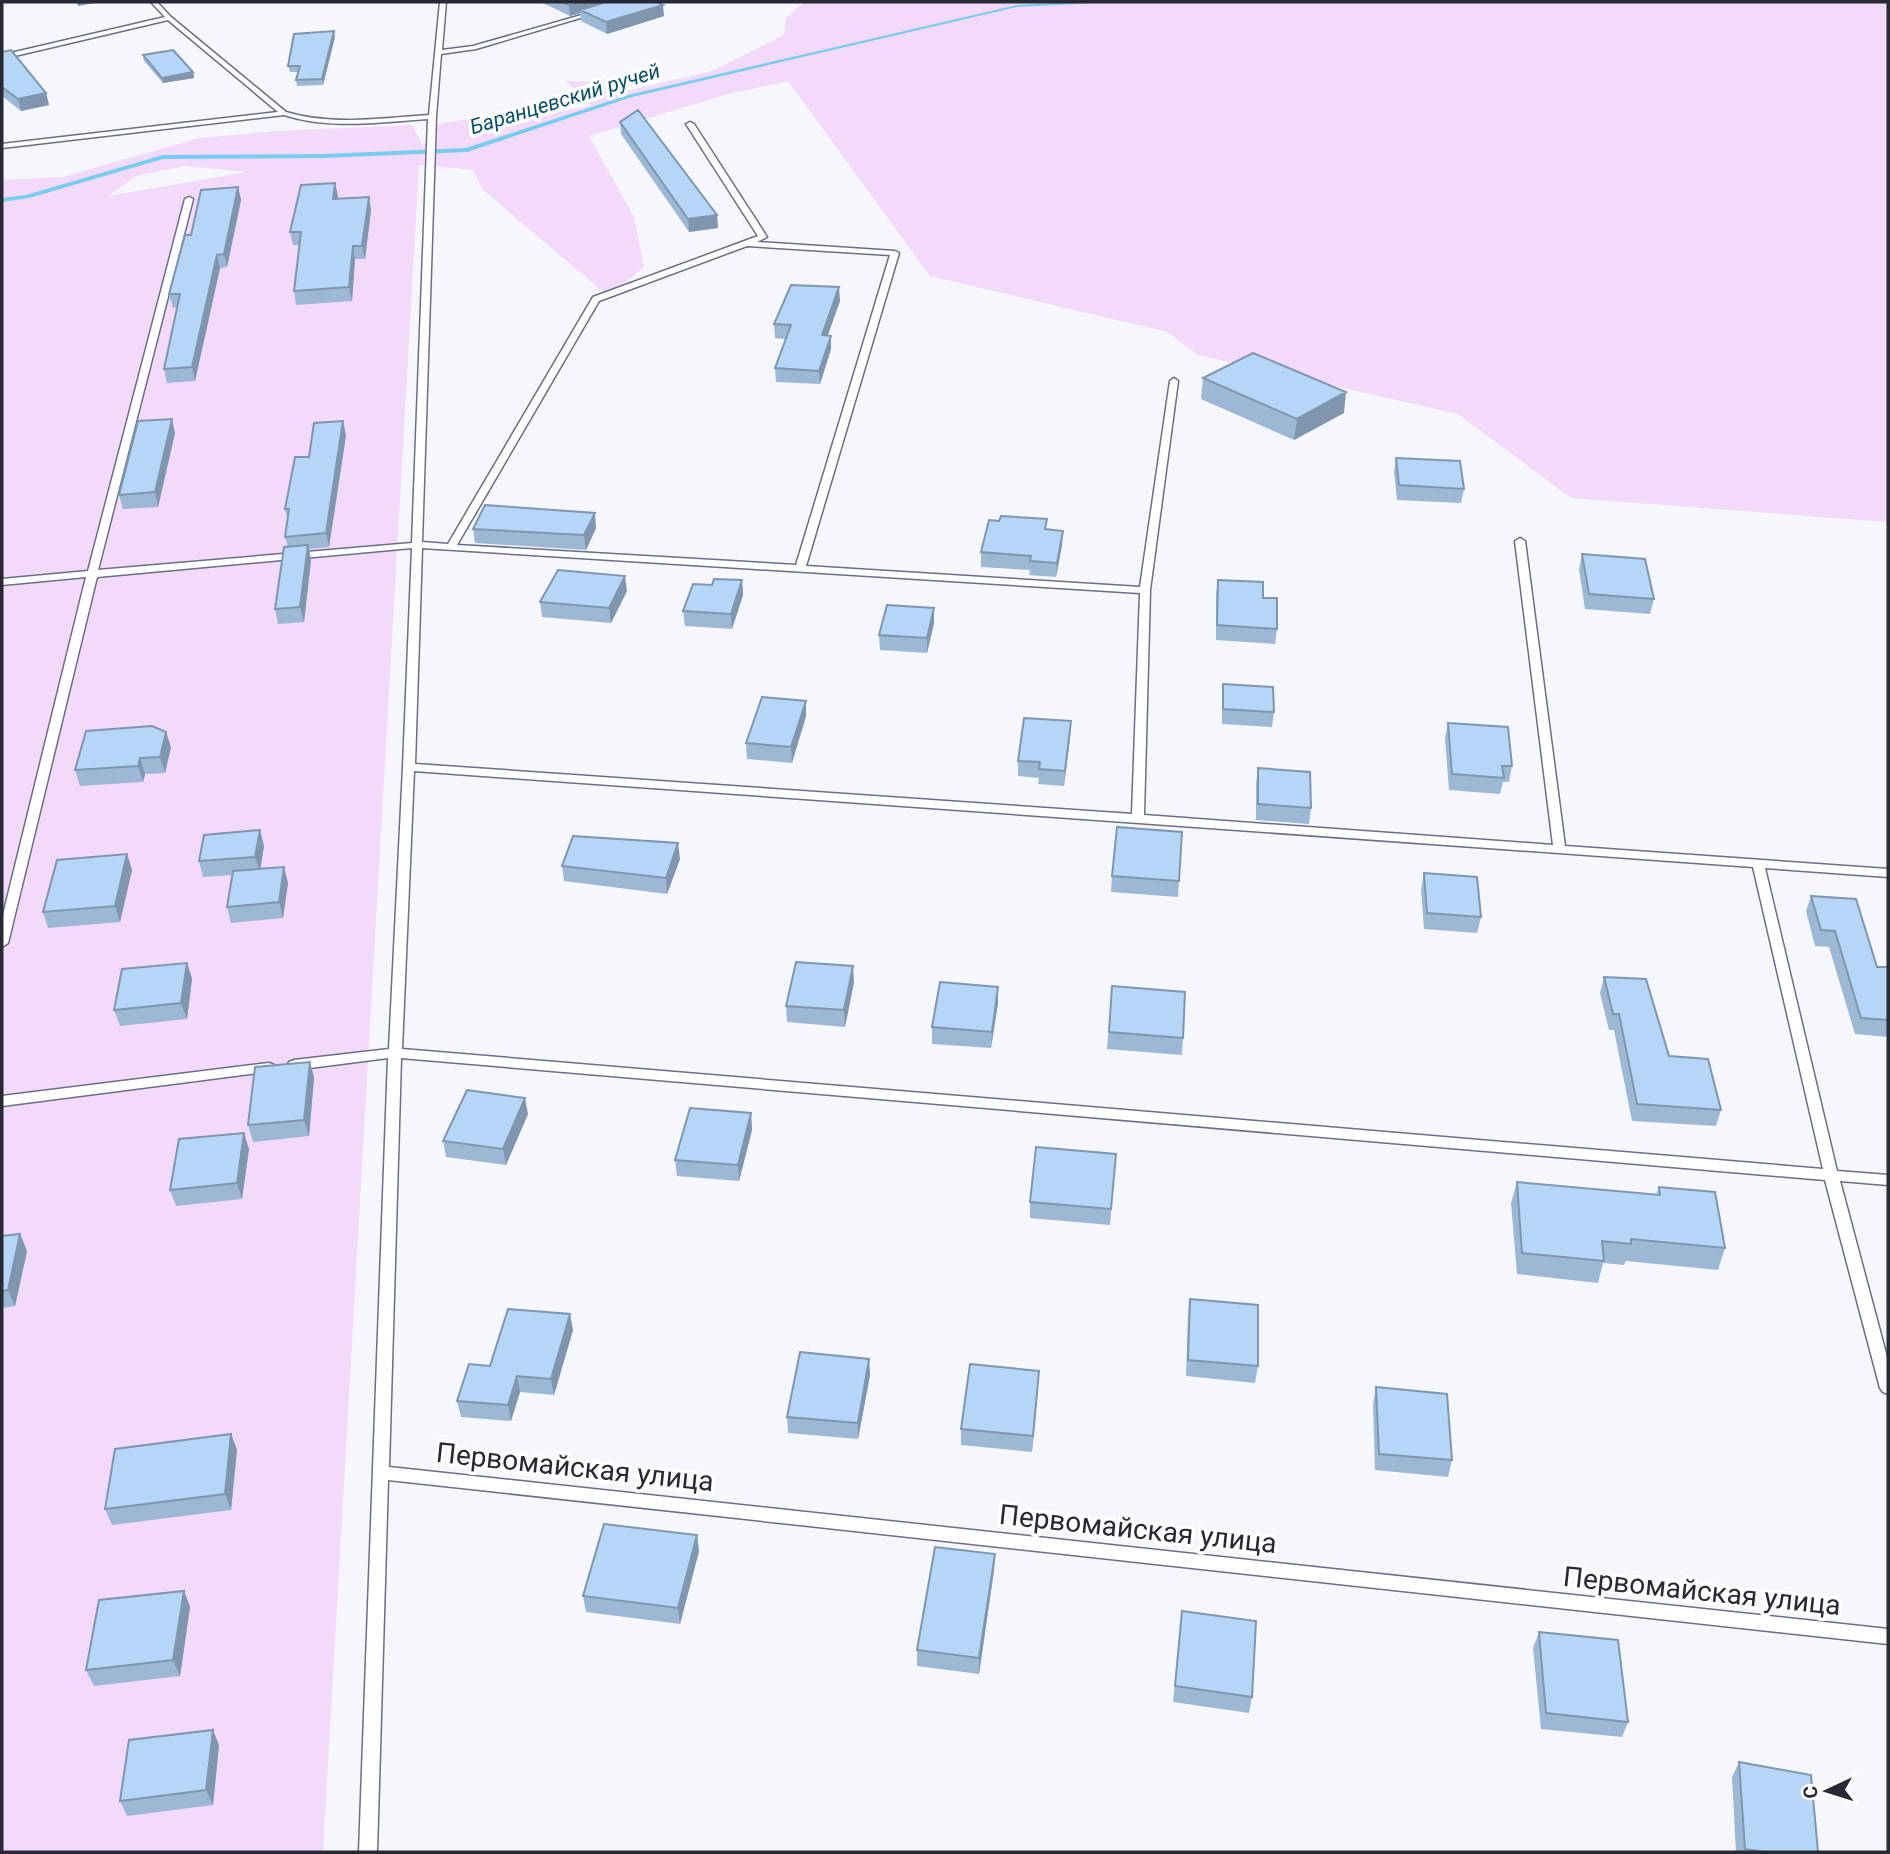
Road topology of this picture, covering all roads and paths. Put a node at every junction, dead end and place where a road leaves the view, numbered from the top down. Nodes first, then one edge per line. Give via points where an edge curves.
1 (153, 2) edge
2 (443, 2) edge
3 (607, 9) edge
4 (169, 18) junction
5 (439, 52) junction
6 (2, 57) edge
7 (284, 113) junction
8 (432, 117) junction
9 (690, 124) dead end
10 (2, 146) edge
11 (189, 199) dead end
12 (744, 244) junction
13 (1174, 381) dead end
14 (1520, 541) dead end
15 (417, 545) junction
16 (451, 547) junction
17 (800, 569) junction
18 (92, 575) junction
19 (2, 582) edge
20 (1145, 590) junction
21 (409, 767) junction
22 (1138, 818) junction
23 (1560, 851) junction
24 (1758, 864) junction
25 (1888, 873) edge
26 (2, 943) edge
27 (395, 1053) junction
28 (2, 1101) edge
29 (1831, 1175) junction
30 (1888, 1180) edge
31 (1888, 1388) edge
32 (383, 1473) junction
33 (1888, 1637) edge
34 (368, 1852) edge

1 - 4 lane
2 - 5 lane
3 - 5 lane via 474,48
4 - 6 lane
4 - 7 lane
5 - 8 lane
7 - 8 lane via 320,121
7 - 10 lane
8 - 15 lane
9 - 12 lane via 763,237
11 - 18 lane
12 - 16 lane via 596,299
12 - 17 lane via 895,253
13 - 20 lane
14 - 23 lane
15 - 16 lane
15 - 18 lane
15 - 21 lane
16 - 17 lane
17 - 20 lane
18 - 19 lane
18 - 26 lane
20 - 22 lane
21 - 22 lane
21 - 27 lane
22 - 23 lane
23 - 24 lane
24 - 25 lane
24 - 29 lane
27 - 28 lane
27 - 29 lane
27 - 32 lane
29 - 30 lane
29 - 31 lane
32 - 33 lane, Первомайская улица
32 - 34 lane

